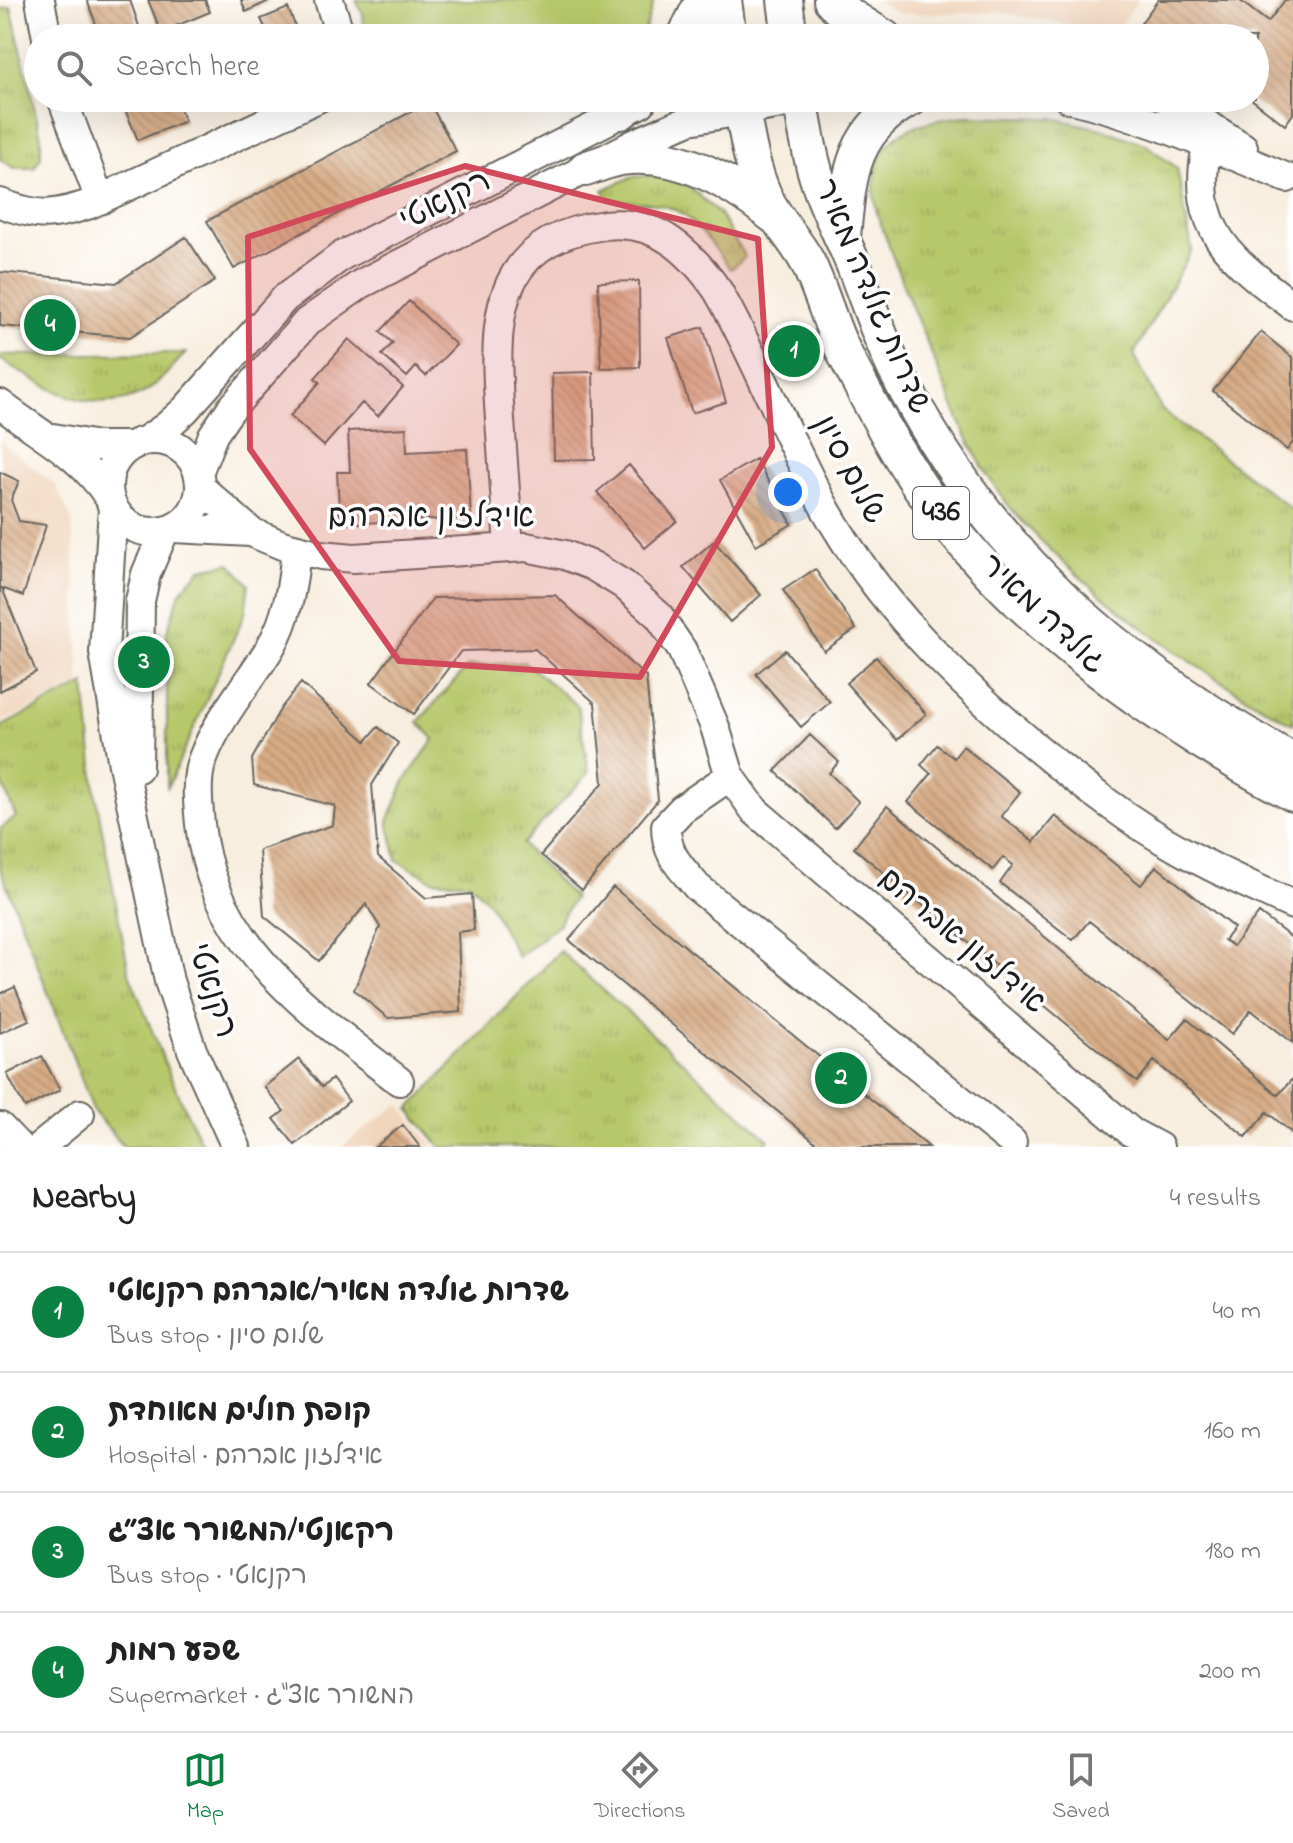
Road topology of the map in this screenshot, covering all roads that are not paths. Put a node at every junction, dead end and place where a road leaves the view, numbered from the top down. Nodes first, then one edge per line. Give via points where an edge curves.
1 (40, 0) edge
2 (329, 0) edge
3 (703, 0) edge
4 (724, 0) edge
5 (785, 0) edge
6 (831, 0) edge
7 (44, 24) edge
8 (337, 24) edge
9 (691, 24) edge
10 (727, 24) edge
11 (788, 24) edge
12 (863, 24) edge
13 (67, 112) edge
14 (288, 112) edge
15 (616, 112) edge
16 (713, 112) edge
17 (743, 112) edge
18 (807, 112) edge
19 (892, 112) edge
20 (1122, 112) edge
21 (1189, 112) edge
22 (1207, 145) junction
23 (585, 169) junction
24 (1290, 180) edge
25 (100, 200) junction
26 (0, 203) edge
27 (776, 217) junction
28 (843, 236) junction
29 (1293, 306) edge
30 (0, 404) edge
31 (41, 433) junction
32 (137, 444) junction
33 (199, 480) junction
34 (110, 502) junction
35 (169, 530) junction
36 (251, 532) junction
37 (509, 548) junction
38 (296, 549) junction
39 (1293, 761) edge
40 (730, 776) junction
41 (1293, 794) edge
42 (142, 849) junction
43 (1293, 905) edge
44 (399, 1081) dead end
45 (80, 1114) dead end
46 (0, 1127) edge
47 (1012, 1142) dead end
48 (19, 1147) edge
49 (40, 1147) edge
50 (236, 1147) edge
51 (1159, 1147) edge

1 - 7 street
2 - 8 street
3 - 9 main road
4 - 10 main road
5 - 11 main road
6 - 12 main road
13 - 25 street
14 - 25 street
15 - 32 street, רקנאטי via 343,255 309,278 263,320 185,410
16 - 23 street, רקנאטי
17 - 27 main road, גולדה מאיר / 436 via 756,171
18 - 28 main road, שדרות גולדה מאיר / 436 via 817,178
19 - 28 main road via 880,120 853,162
20 - 22 street
21 - 24 street
22 - 24 street
22 - 29 street via 1202,171 1207,217 1229,251
23 - 27 main road via 618,158 666,158 716,178
23 - 33 street, רקנאטי via 361,284 307,322 230,410 213,435
25 - 26 street via 61,214 30,214
27 - 41 main road, גולדה מאיר / 436 via 808,264 839,342 898,452 984,564 1102,672 1203,742
28 - 39 main road, שדרות גולדה מאיר / 436 via 893,365 930,432 996,527 1076,613 1129,657 1239,732
30 - 31 street
31 - 32 street via 65,442
31 - 34 street via 92,472
32 - 33 street via 172,443 193,461
32 - 34 street via 118,456 111,468
33 - 35 street via 193,511
33 - 36 street
34 - 35 street via 120,518 140,531
34 - 42 street, רקנאטי via 104,652
35 - 36 street
35 - 42 street, רקנאטי via 146,574 140,601 137,738
36 - 38 street, אידלזון אברהם
37 - 38 street, אידלזון אברהם via 354,558
37 - 40 street, אידלזון אברהם via 565,555 593,566 659,616 697,683
37 - 43 street, שלום סיון via 496,350 499,314 509,285 526,259 553,239 584,228 615,224 659,232 701,266 718,291 826,509 889,605 934,654 978,698 1126,815 1181,851
38 - 44 street via 286,611 276,635 202,759 198,800 203,857 242,939 267,969
40 - 47 street via 666,826 666,845 678,865 697,887
40 - 51 street, אידלזון אברהם via 764,819 1131,1132
42 - 50 street, רקנאטי via 169,981 192,1050
45 - 49 street
46 - 48 street

